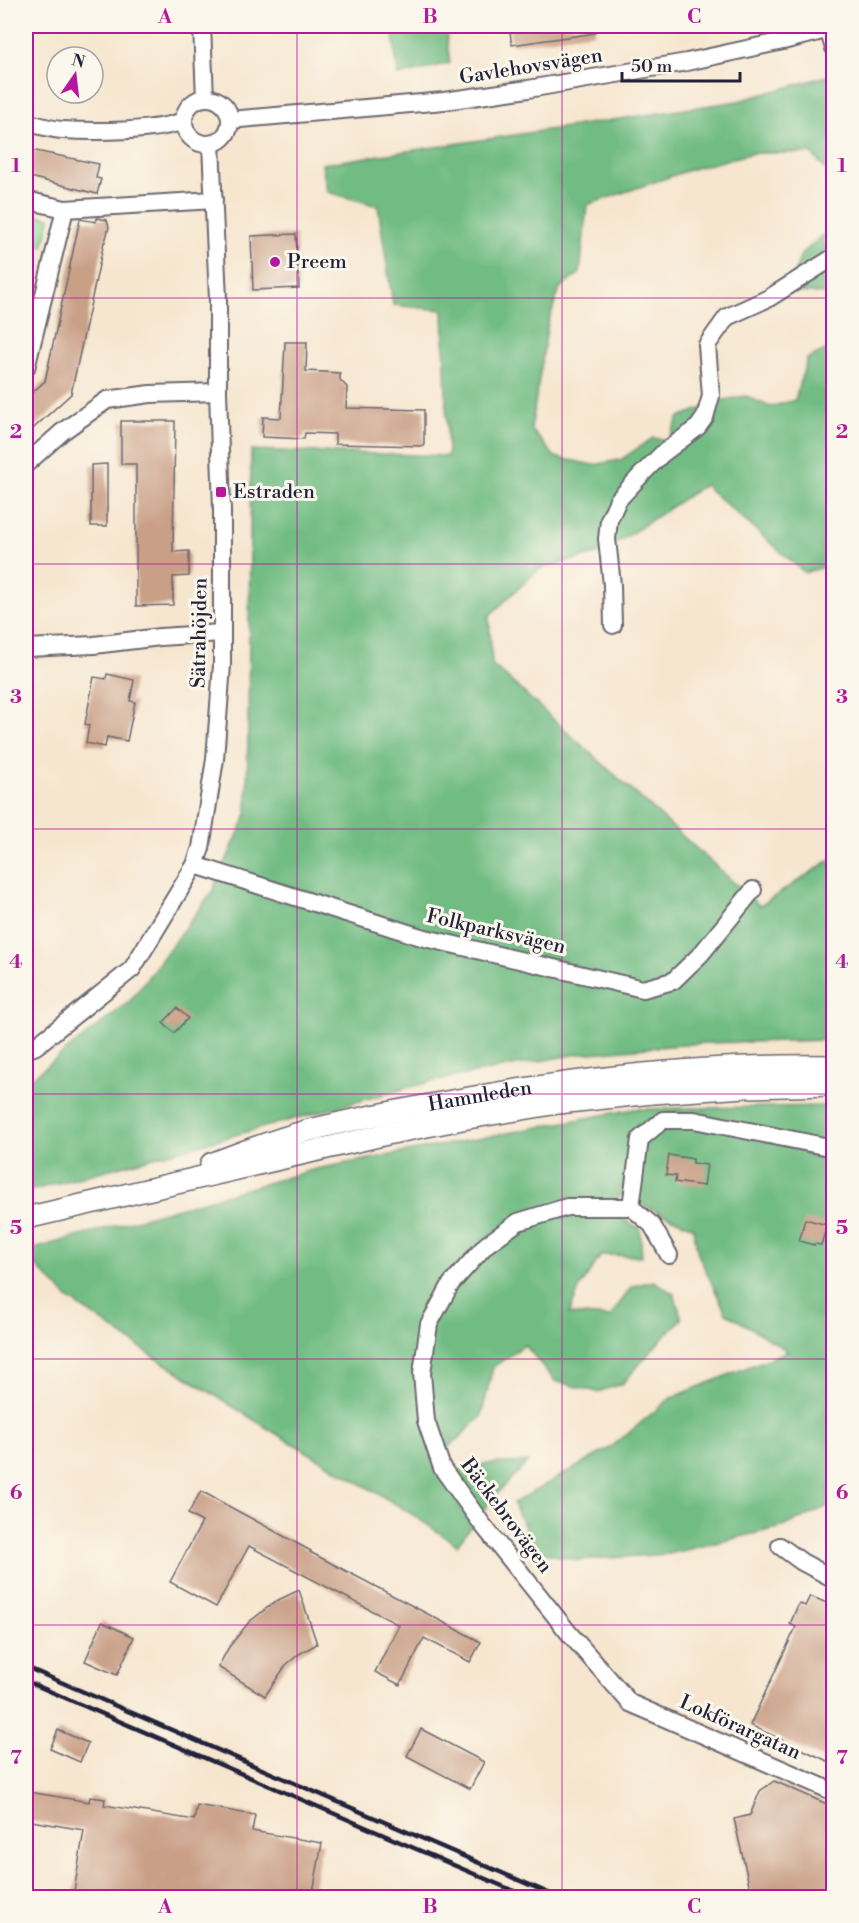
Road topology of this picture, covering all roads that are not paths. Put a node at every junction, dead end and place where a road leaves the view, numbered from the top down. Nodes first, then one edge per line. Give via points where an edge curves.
1 (202, 26) edge
2 (831, 29) edge
3 (834, 48) edge
4 (205, 98) junction
5 (230, 120) junction
6 (183, 121) junction
7 (26, 122) edge
8 (211, 144) junction
9 (26, 200) edge
10 (214, 200) junction
11 (65, 209) junction
12 (834, 258) edge
13 (26, 368) edge
14 (218, 392) junction
15 (26, 464) edge
16 (613, 625) dead end
17 (222, 633) junction
18 (26, 648) edge
19 (195, 864) junction
20 (753, 890) dead end
21 (26, 1050) edge
22 (834, 1066) edge
23 (834, 1085) edge
24 (834, 1148) edge
25 (137, 1191) junction
26 (631, 1207) junction
27 (26, 1218) edge
28 (669, 1254) dead end
29 (780, 1546) dead end
30 (834, 1580) edge
31 (630, 1703) joint
32 (834, 1792) edge

1 - 4 street
2 - 3 street
2 - 5 street, Gavlehovsvägen via 687,62 528,89 444,101
4 - 5 street via 220,101
4 - 6 street via 192,102
5 - 8 street via 227,133
6 - 7 street via 170,126 116,130 60,130
6 - 8 street via 191,139
8 - 10 street, Sätrahöjden
9 - 11 street
10 - 11 street
10 - 14 street, Sätrahöjden
11 - 13 street
12 - 16 street via 769,298 727,317 707,345 711,396 705,417 641,475 618,500 609,520
14 - 15 street via 107,400
14 - 17 street, Sätrahöjden
17 - 18 street
17 - 19 street, Sätrahöjden via 215,759
19 - 20 street, Folkparksvägen via 421,937 643,989 673,981 701,954
19 - 21 street, Sätrahöjden via 132,969
22 - 25 main road, Hamnleden via 647,1074 458,1100 305,1132
23 - 25 main road, Hamnleden via 722,1088 558,1103 387,1134
24 - 26 street via 694,1120 663,1120 640,1139
25 - 27 main road, Hamnleden
26 - 28 street via 651,1225
26 - 31 street, Bäckebrovägen via 567,1207 518,1222 486,1245 451,1284 429,1324 422,1373 426,1422 442,1468 567,1632
29 - 30 street
31 - 32 street, Lokförargatan

